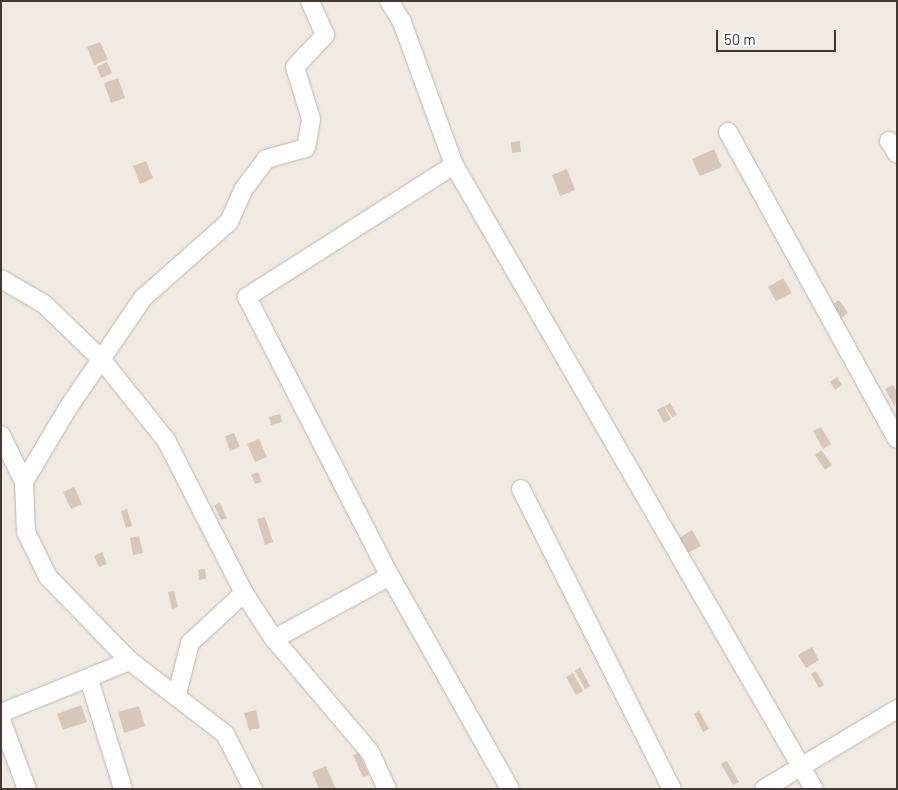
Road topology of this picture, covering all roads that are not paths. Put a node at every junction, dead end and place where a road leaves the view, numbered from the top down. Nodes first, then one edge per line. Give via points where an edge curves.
1 (310, 1) edge
2 (389, 1) edge
3 (728, 132) dead end
4 (454, 164) junction
5 (1, 279) edge
6 (101, 359) junction
7 (1, 435) edge
8 (897, 439) edge
9 (24, 482) junction
10 (521, 489) dead end
11 (390, 576) junction
12 (244, 592) junction
13 (274, 640) junction
14 (130, 661) junction
15 (89, 679) junction
16 (177, 694) junction
17 (897, 709) edge
18 (1, 713) edge
19 (1, 720) edge
20 (801, 766) junction
21 (27, 789) edge
22 (123, 789) edge
23 (253, 789) edge
24 (388, 789) edge
25 (510, 789) edge
26 (672, 789) edge
27 (764, 789) edge
28 (814, 789) edge

1 - 6 street via 325,35 295,67 312,118 306,148 266,160 243,190 229,222 142,298
2 - 4 street via 402,22
3 - 8 street
4 - 11 street via 247,297
4 - 20 street
5 - 6 street via 44,304
6 - 9 street
6 - 12 street via 166,440
7 - 9 street
9 - 14 street via 26,532 48,577
10 - 26 street
11 - 13 street
11 - 25 street
12 - 13 street
12 - 16 street via 190,643
13 - 24 street via 370,752
14 - 15 street
14 - 16 street
15 - 18 street
15 - 22 street
16 - 23 street via 226,734
17 - 20 street
19 - 21 street
20 - 27 street
20 - 28 street

